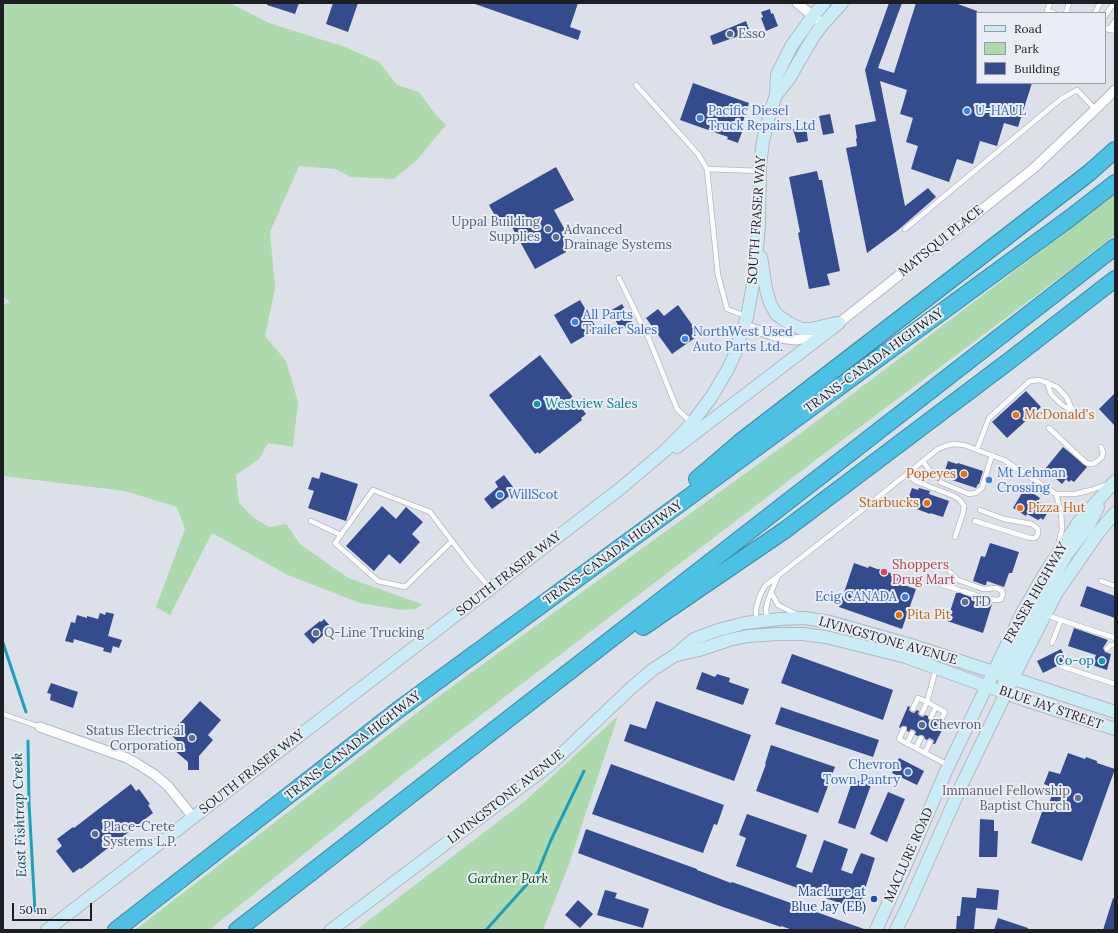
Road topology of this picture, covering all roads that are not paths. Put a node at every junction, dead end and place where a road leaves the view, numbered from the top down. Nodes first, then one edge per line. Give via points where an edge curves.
1 (797, 3) edge
2 (824, 3) edge
3 (842, 3) edge
4 (1050, 3) edge
5 (1100, 3) edge
6 (1114, 3) edge
7 (1050, 12) edge
8 (1096, 12) edge
9 (1106, 15) edge
10 (813, 16) junction
11 (1115, 21) edge
12 (823, 24) junction
13 (1107, 29) edge
14 (1115, 31) edge
15 (636, 85) dead end
16 (1115, 90) edge
17 (776, 95) junction
18 (1096, 110) junction
19 (1115, 150) edge
20 (707, 169) junction
21 (760, 171) junction
22 (1115, 183) edge
23 (759, 226) junction
24 (905, 229) dead end
25 (1115, 247) edge
26 (620, 278) dead end
27 (1115, 279) edge
28 (1115, 292) edge
29 (746, 322) junction
30 (839, 323) junction
31 (1009, 361) junction
32 (1047, 382) junction
33 (692, 423) junction
34 (1049, 428) dead end
35 (1101, 447) dead end
36 (977, 450) junction
37 (992, 455) junction
38 (923, 461) junction
39 (907, 473) junction
40 (1115, 481) edge
41 (621, 488) junction
42 (1105, 493) junction
43 (1056, 494) junction
44 (980, 510) dead end
45 (1115, 513) edge
46 (311, 520) dead end
47 (975, 521) dead end
48 (341, 535) junction
49 (955, 537) dead end
50 (452, 541) junction
51 (611, 554) junction
52 (1055, 558) junction
53 (950, 572) dead end
54 (778, 577) junction
55 (1101, 581) dead end
56 (940, 584) dead end
57 (1115, 586) edge
58 (490, 588) junction
59 (771, 592) junction
60 (1045, 615) junction
61 (805, 618) junction
62 (1060, 620) junction
63 (762, 621) junction
64 (763, 635) junction
65 (1115, 638) edge
66 (1052, 644) dead end
67 (1115, 645) edge
68 (1107, 649) dead end
69 (674, 656) junction
70 (1061, 666) dead end
71 (936, 668) junction
72 (1004, 676) junction
73 (1115, 684) edge
74 (986, 686) junction
75 (1006, 693) junction
76 (927, 702) junction
77 (936, 708) junction
78 (913, 709) dead end
79 (520, 710) junction
80 (1115, 712) edge
81 (922, 713) dead end
82 (3, 714) edge
83 (931, 718) dead end
84 (940, 722) dead end
85 (40, 727) joint
86 (904, 729) dead end
87 (1115, 729) edge
88 (912, 733) dead end
89 (921, 738) dead end
90 (930, 742) dead end
91 (907, 744) junction
92 (916, 748) junction
93 (925, 753) junction
94 (949, 765) junction
95 (194, 817) junction
96 (46, 930) edge
97 (116, 930) edge
98 (237, 930) edge
99 (331, 930) edge
100 (876, 930) edge
101 (896, 930) edge

1 - 10 street
2 - 10 street, SOUTH FRASER WAY
3 - 12 street, SOUTH FRASER WAY
4 - 7 lane via 1047,11
5 - 8 lane
6 - 9 lane
10 - 12 street
10 - 17 street, SOUTH FRASER WAY via 792,45 777,75
11 - 13 lane
12 - 17 street, SOUTH FRASER WAY via 789,79
13 - 14 lane
15 - 20 lane via 698,154
16 - 18 street, MATSQUI PLACE
17 - 21 street, SOUTH FRASER WAY via 763,141
18 - 24 lane via 1077,90 1061,99
18 - 30 street, MATSQUI PLACE via 1034,168
19 - 51 highway via 1089,173 739,443
20 - 21 lane
20 - 29 lane via 718,275 727,309
21 - 23 street, SOUTH FRASER WAY
22 - 51 highway, TRANS-CANADA HIGHWAY
23 - 29 street, SOUTH FRASER WAY via 754,278
23 - 30 street via 764,275 770,303 776,314 802,328 812,329
25 - 79 highway
26 - 33 lane via 649,338 677,409
27 - 31 highway
28 - 31 highway
29 - 30 street, MATSQUI PLACE via 781,338 795,340 809,338
29 - 33 street, SOUTH FRASER WAY via 725,374
30 - 41 street
31 - 79 highway via 784,530
32 - 32 lane via 1057,387 1067,398 1073,412 1051,394
32 - 36 lane via 1030,381 989,418
33 - 41 street, SOUTH FRASER WAY via 667,449
34 - 35 lane via 1089,464 1095,463 1102,456
36 - 37 lane
36 - 38 lane via 953,444 938,449
37 - 38 lane via 982,488 976,493 969,494 940,482
37 - 43 lane via 1010,463
38 - 39 lane
39 - 49 lane via 915,481 960,500 964,506
39 - 54 lane
40 - 42 street, FRASER HIGHWAY
40 - 43 lane via 1075,494
41 - 58 street, SOUTH FRASER WAY
42 - 52 street, FRASER HIGHWAY via 1078,523
42 - 72 street via 1089,525 1067,554 1034,611
43 - 52 lane via 1062,529
44 - 47 lane via 1004,519 1032,524 1038,529 1037,536 1030,538
45 - 60 street, FRASER HIGHWAY via 1057,592
46 - 48 lane
48 - 50 lane via 373,490 430,512
48 - 50 lane via 335,543 378,581 405,587
50 - 58 lane
51 - 97 highway, TRANS-CANADA HIGHWAY via 398,710
52 - 72 street, FRASER HIGHWAY via 1022,613
53 - 56 lane via 958,580 983,589 997,588 1003,595 1001,599 987,599
54 - 59 lane
54 - 63 lane via 766,586 760,595 756,609
55 - 57 lane
58 - 95 street, SOUTH FRASER WAY
59 - 61 lane via 778,605
59 - 63 lane
60 - 62 lane
60 - 72 street, FRASER HIGHWAY
61 - 63 street, LIVINGSTONE AVENUE
61 - 72 street, LIVINGSTONE AVENUE via 830,622 911,645
62 - 65 lane
62 - 66 lane
63 - 64 street
63 - 69 street, LIVINGSTONE AVENUE via 718,630 694,639
64 - 69 street, LIVINGSTONE AVENUE via 729,640
64 - 71 street, LIVINGSTONE AVENUE via 803,634 826,637 906,657
67 - 68 lane
69 - 99 street, LIVINGSTONE AVENUE via 630,689 550,765
70 - 73 lane
71 - 74 street, LIVINGSTONE AVENUE
71 - 76 lane
72 - 74 street, MACLURE ROAD
72 - 75 street, FRASER HIGHWAY
72 - 80 street, BLUE JAY STREET
74 - 75 street, BLUE JAY STREET
74 - 94 street, MACLURE ROAD
75 - 87 street, BLUE JAY STREET
75 - 101 street, MACLURE ROAD
76 - 77 lane
76 - 78 lane via 918,698
76 - 81 lane
77 - 83 lane
77 - 84 lane via 945,712
79 - 98 highway
82 - 85 lane
85 - 95 street via 136,763 168,786
86 - 91 lane via 899,739
88 - 91 lane
89 - 92 lane
90 - 93 lane
91 - 92 lane
92 - 93 lane
93 - 94 lane
94 - 100 street, MACLURE ROAD
95 - 96 street, SOUTH FRASER WAY

